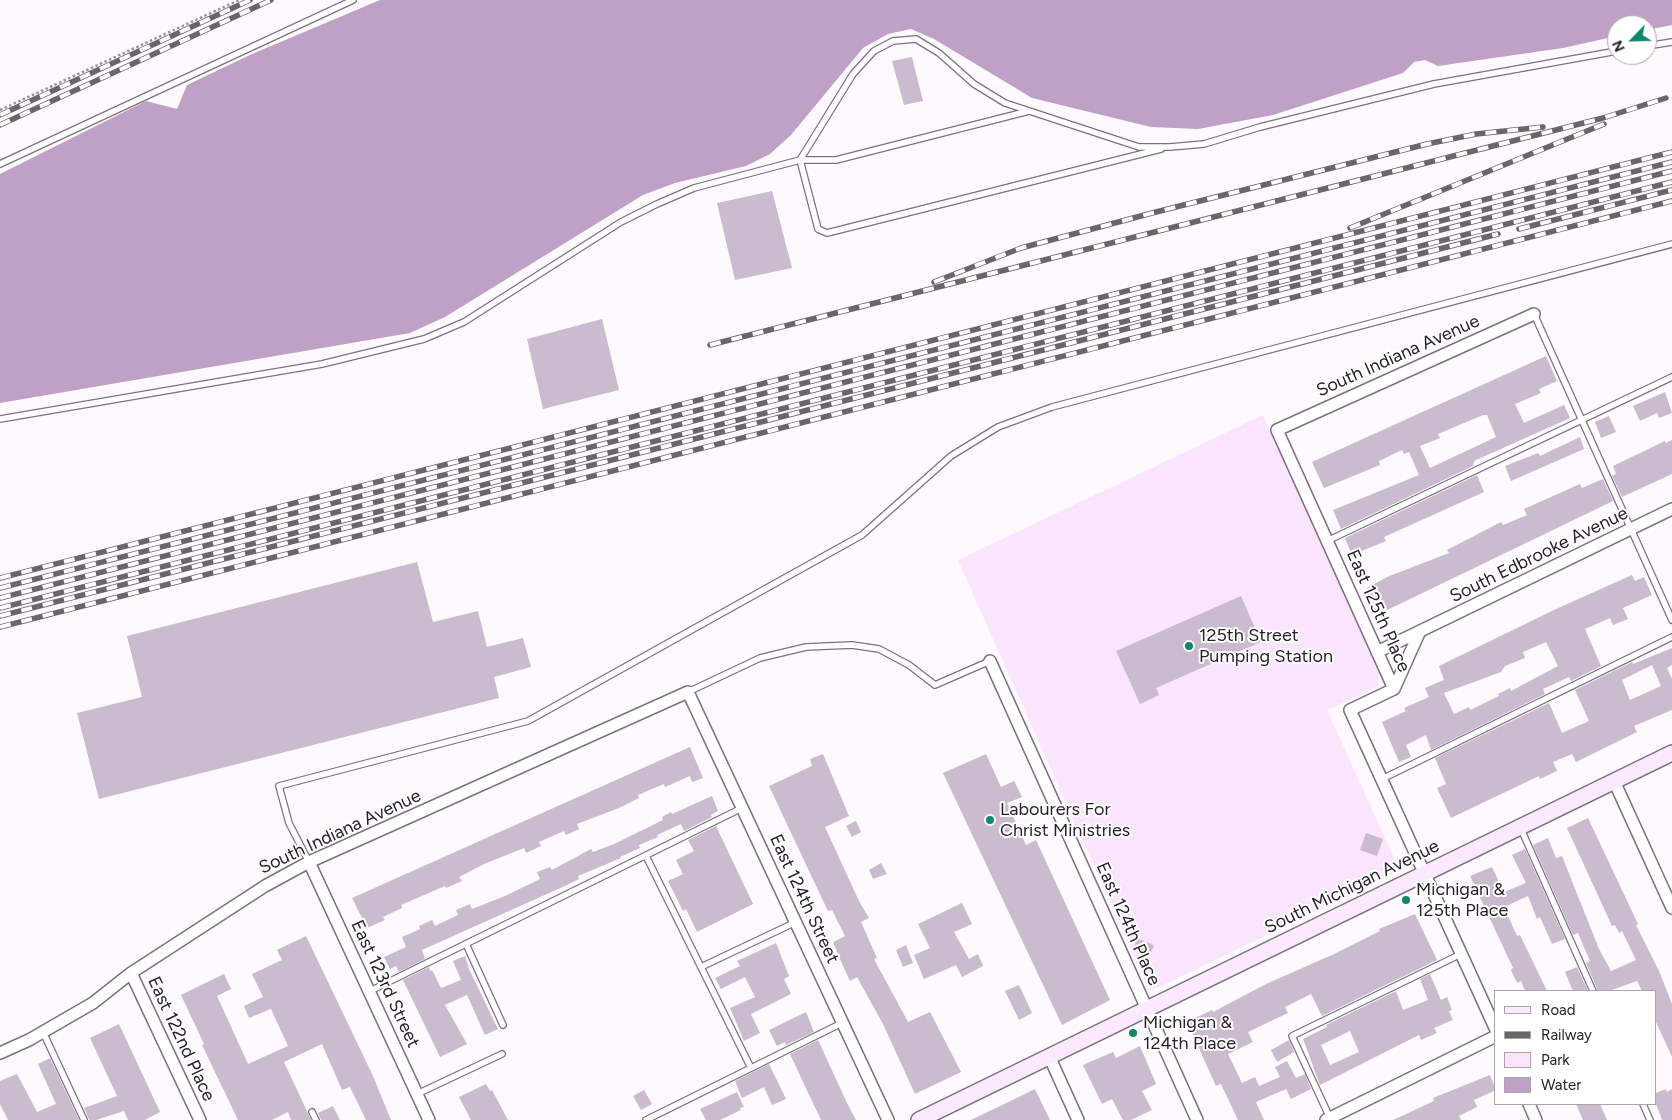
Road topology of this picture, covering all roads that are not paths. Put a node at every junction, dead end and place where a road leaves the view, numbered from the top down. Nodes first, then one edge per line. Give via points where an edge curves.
1 (353, 0) edge
2 (1672, 42) edge
3 (1657, 44) edge
4 (1607, 53) edge
5 (1029, 111) junction
6 (1170, 147) junction
7 (800, 160) junction
8 (0, 164) edge
9 (1672, 244) edge
10 (1534, 314) joint
11 (1672, 377) edge
12 (0, 420) edge
13 (1581, 420) junction
14 (1277, 430) joint
15 (1672, 509) edge
16 (1631, 529) junction
17 (1327, 541) junction
18 (1672, 620) edge
19 (1420, 631) junction
20 (1672, 637) edge
21 (1377, 652) junction
22 (990, 661) joint
23 (1394, 689) junction
24 (688, 692) junction
25 (1672, 753) edge
26 (1382, 779) junction
27 (1614, 781) junction
28 (742, 808) junction
29 (1520, 827) junction
30 (646, 856) junction
31 (309, 862) junction
32 (1424, 873) junction
33 (1672, 908) edge
34 (796, 922) junction
35 (466, 944) junction
36 (1461, 954) junction
37 (701, 967) junction
38 (131, 974) junction
39 (1593, 990) edge
40 (368, 992) junction
41 (1146, 1008) junction
42 (842, 1023) junction
43 (503, 1025) dead end
44 (1494, 1026) edge
45 (43, 1032) junction
46 (1494, 1037) edge
47 (0, 1053) edge
48 (502, 1054) dead end
49 (1049, 1056) junction
50 (751, 1068) junction
51 (417, 1094) junction
52 (1529, 1105) edge
53 (1643, 1105) edge
54 (312, 1112) dead end
55 (1328, 1119) edge
56 (84, 1120) edge
57 (200, 1120) edge
58 (316, 1120) edge
59 (430, 1120) edge
60 (646, 1120) edge
61 (888, 1120) edge
62 (919, 1120) edge
63 (1078, 1120) edge
64 (1197, 1120) edge
65 (1535, 1120) edge
66 (1650, 1120) edge

1 - 8 lane
2 - 3 lane
4 - 6 lane via 1434,84 1204,144
5 - 6 lane via 1139,147
5 - 7 lane via 836,160
5 - 7 lane via 1005,103 974,84 940,53 916,40 893,41 874,51 853,74
6 - 7 lane via 827,233 818,229
7 - 12 lane via 694,188 657,204 621,222 464,322 424,338 322,364
9 - 31 lane via 1052,407 998,427 951,456 862,535 528,720 279,786 289,823
10 - 13 lane
10 - 14 street, South Indiana Avenue
11 - 13 lane
13 - 16 lane
13 - 17 lane
14 - 17 street, East 125th Place
15 - 16 street, South Edbrooke Avenue
16 - 18 lane
16 - 19 street, South Edbrooke Avenue
17 - 21 street, East 125th Place
19 - 21 street, South Edbrooke Avenue
19 - 23 street
20 - 26 lane
21 - 23 street, East 125th Place
22 - 24 lane via 935,685 879,649 852,645 806,647 760,658
22 - 41 street, East 124th Place
23 - 26 street, East 125th Place via 1350,710
24 - 28 street, East 124th Street
24 - 31 street, South Indiana Avenue
25 - 27 main road, South Michigan Avenue
26 - 32 street, East 125th Place
27 - 29 main road, South Michigan Avenue
27 - 33 street
28 - 30 lane
28 - 34 street, East 124th Street
29 - 32 main road, South Michigan Avenue
29 - 39 lane
30 - 35 lane
30 - 37 lane
31 - 38 street, South Indiana Avenue via 265,886
31 - 40 street, East 123rd Street
32 - 36 street, East 125th Place
32 - 41 main road, South Michigan Avenue
34 - 37 lane
34 - 42 street, East 124th Street
35 - 40 lane
35 - 43 lane
36 - 44 street, East 125th Place
36 - 55 lane via 1292,1036
37 - 50 lane
38 - 45 street, South Indiana Avenue via 93,1003
38 - 57 street, East 122nd Place
40 - 51 street, East 123rd Street
41 - 49 main road, South Michigan Avenue
41 - 64 street, East 124th Place
42 - 50 lane
42 - 61 street, East 124th Street
45 - 47 street, South Indiana Avenue
45 - 56 lane
46 - 55 street
48 - 51 lane
49 - 62 main road, South Michigan Avenue
49 - 63 street
50 - 60 lane
51 - 59 street, East 123rd Street
52 - 65 street
53 - 66 lane
54 - 58 lane

